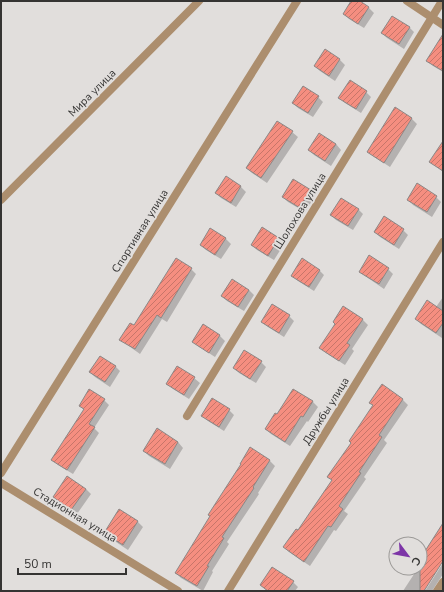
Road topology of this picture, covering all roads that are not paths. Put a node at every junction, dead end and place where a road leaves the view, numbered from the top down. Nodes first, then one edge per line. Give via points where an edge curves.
1 (199, 1) edge
2 (297, 1) edge
3 (407, 1) edge
4 (442, 1) edge
5 (432, 18) junction
6 (443, 25) edge
7 (1, 200) edge
8 (443, 242) edge
9 (188, 416) dead end
10 (1, 473) edge
11 (1, 483) edge
12 (443, 582) edge
13 (178, 591) edge
14 (228, 591) edge
15 (437, 591) edge

1 - 7 street, Мира улица
2 - 10 street, Спортивная улица
3 - 5 street
4 - 5 street, Шолохова улица
5 - 6 street
5 - 9 street, Шолохова улица
8 - 14 street, Дружбы улица
11 - 13 street, Стадионная улица
12 - 15 street

